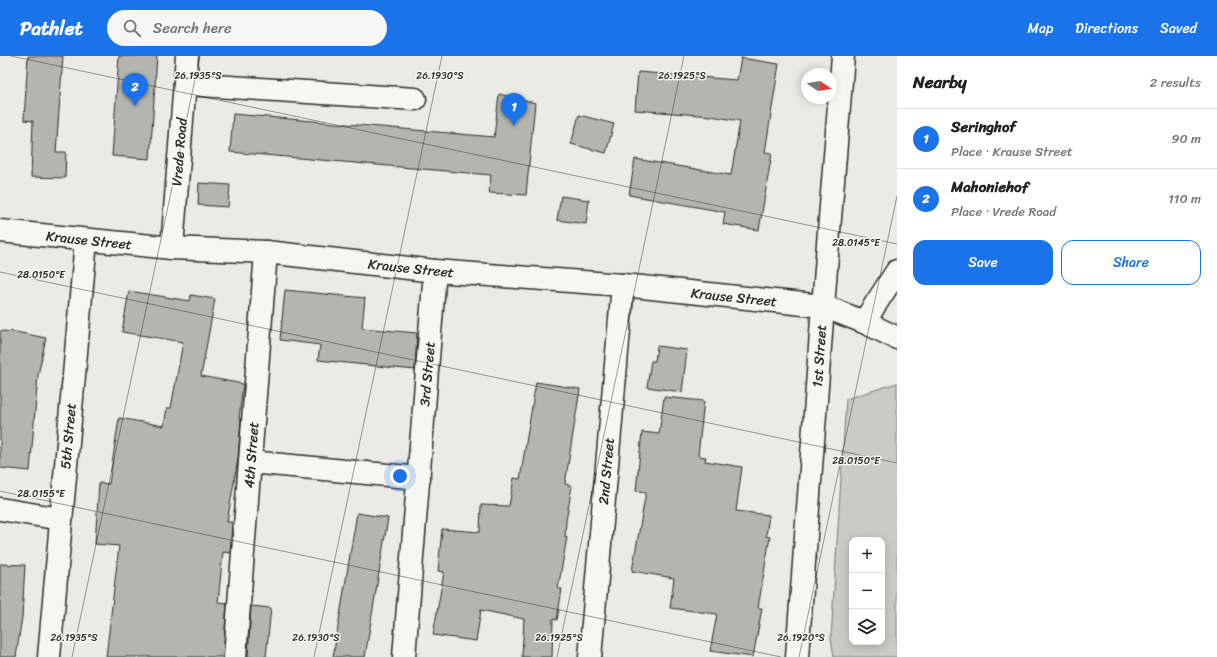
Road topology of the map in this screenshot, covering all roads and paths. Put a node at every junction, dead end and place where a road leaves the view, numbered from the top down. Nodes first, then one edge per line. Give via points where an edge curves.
1 (187, 56) edge
2 (843, 56) edge
3 (185, 84) junction
4 (415, 99) dead end
5 (0, 231) edge
6 (86, 240) junction
7 (172, 248) junction
8 (266, 252) junction
9 (435, 271) junction
10 (897, 271) edge
11 (622, 285) junction
12 (823, 306) junction
13 (864, 322) junction
14 (897, 338) edge
15 (250, 462) junction
16 (419, 478) junction
17 (0, 509) edge
18 (61, 519) junction
19 (49, 657) edge
20 (235, 657) edge
21 (404, 657) edge
22 (590, 657) edge
23 (797, 657) edge

1 - 3 street, Vrede Road
2 - 12 street, 1st Street
3 - 4 street
3 - 7 street, Vrede Road
5 - 6 street, Krause Street
6 - 7 street, Krause Street
6 - 18 street, 5th Street
7 - 8 street, Krause Street
8 - 9 street, Krause Street
8 - 15 street, 4th Street
9 - 11 street, Krause Street
9 - 16 street, 3rd Street
10 - 13 street
11 - 12 street, Krause Street
11 - 22 street, 2nd Street
12 - 13 street, Krause Street
12 - 23 street, 1st Street
13 - 14 street, Krause Street
15 - 16 street
15 - 20 street, 4th Street
16 - 21 street, 3rd Street
17 - 18 street
18 - 19 street, 5th Street

